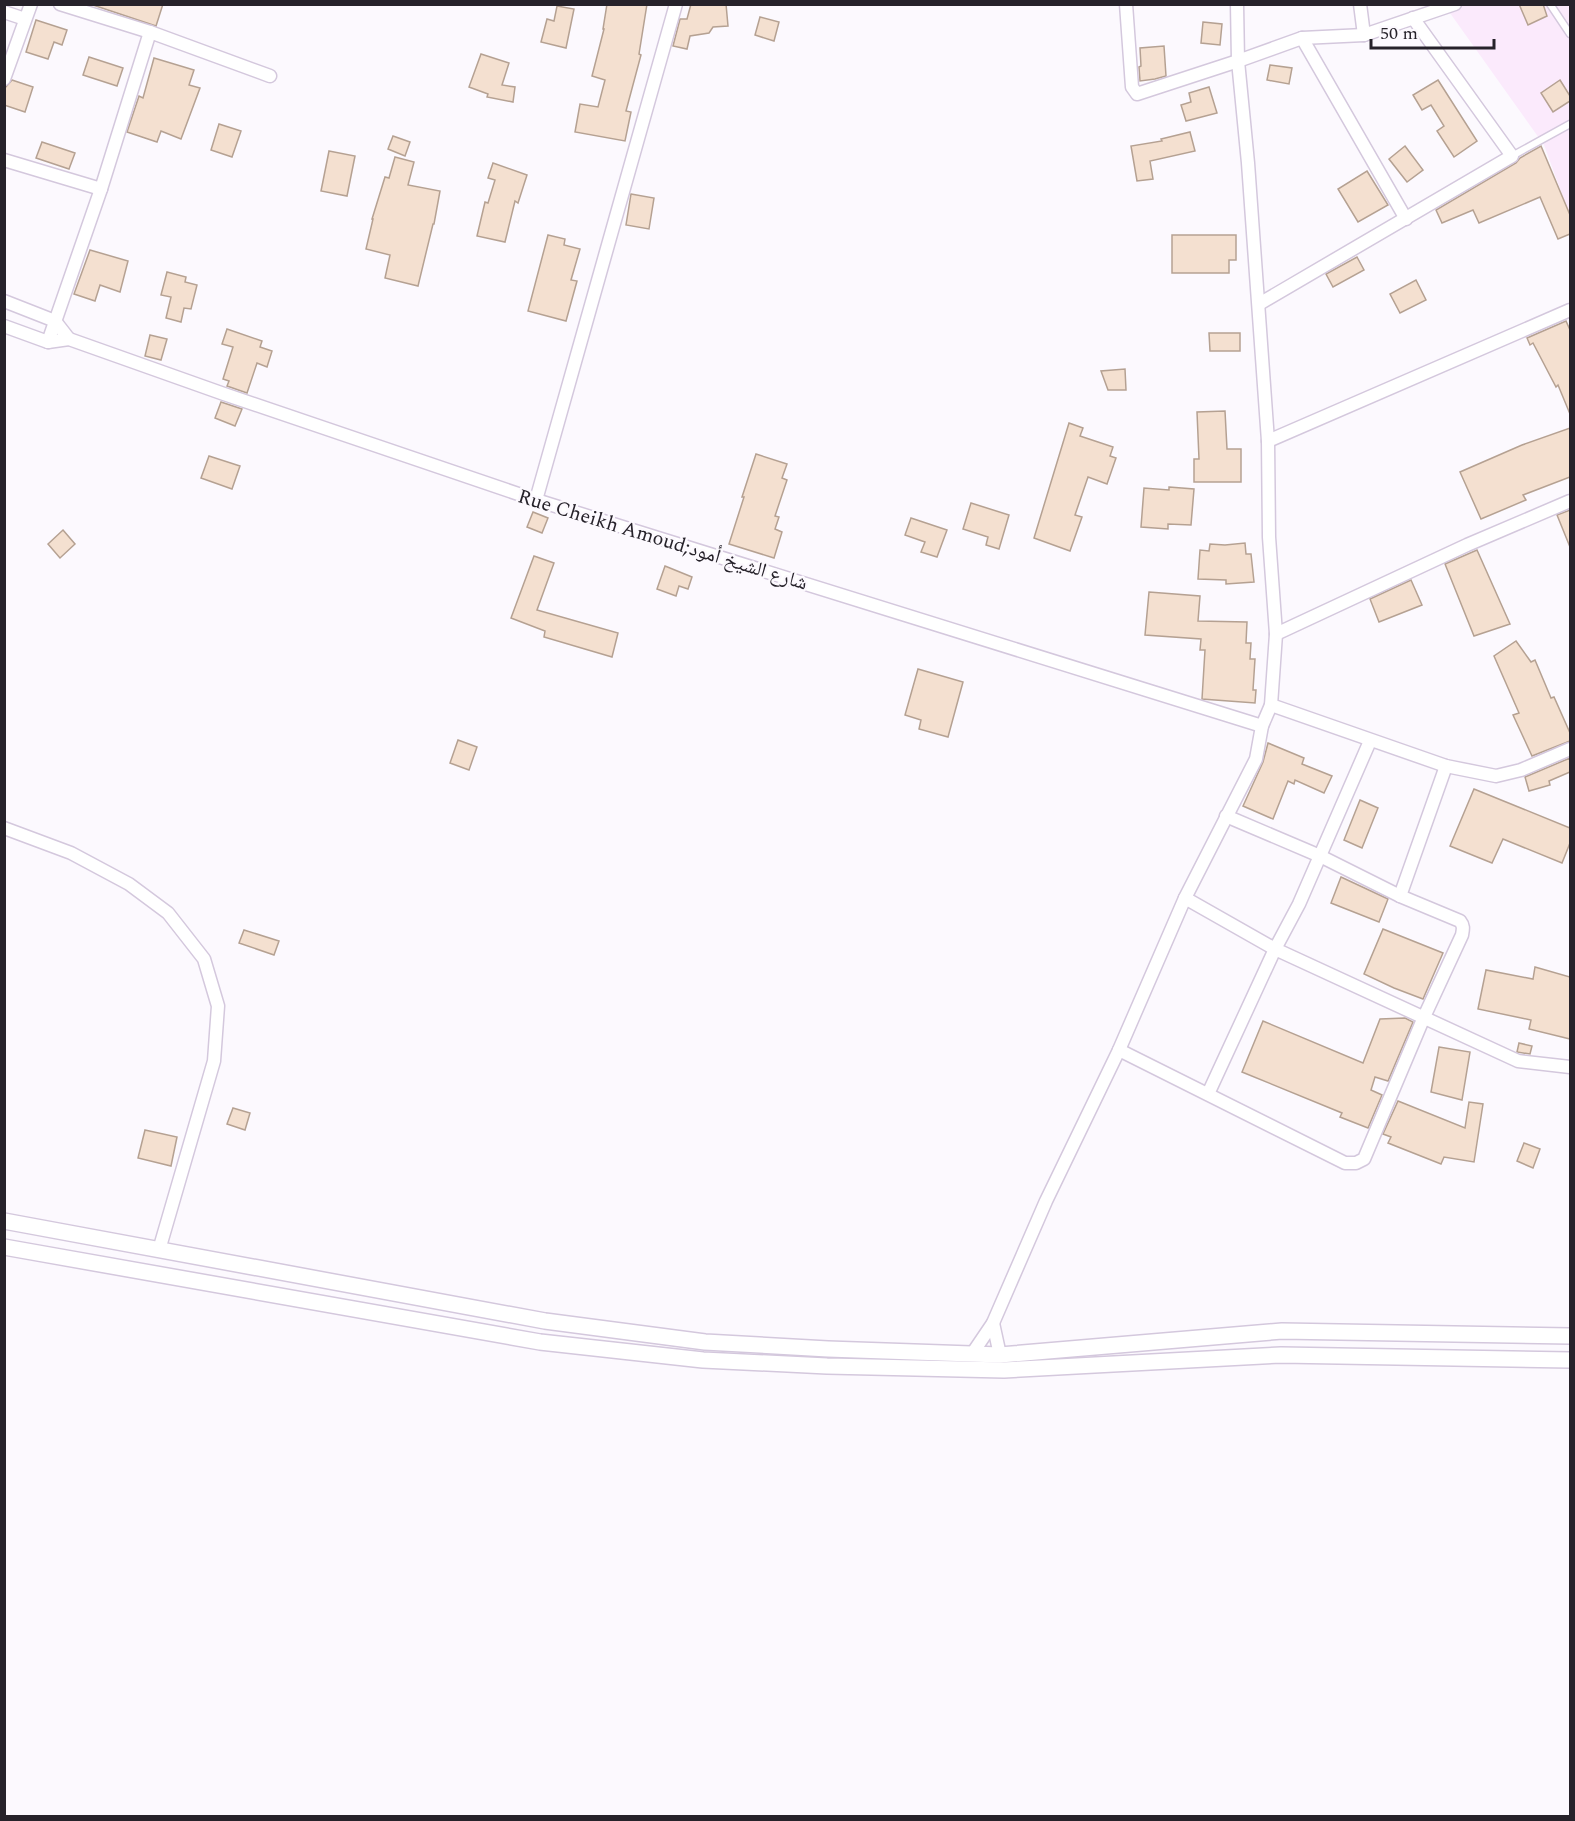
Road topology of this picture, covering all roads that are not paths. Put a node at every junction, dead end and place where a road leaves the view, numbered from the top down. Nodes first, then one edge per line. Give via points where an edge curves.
1 (32, 4) edge
2 (60, 4) edge
3 (676, 4) edge
4 (1126, 4) edge
5 (1237, 4) edge
6 (1360, 4) edge
7 (1455, 4) edge
8 (1550, 4) edge
9 (4, 12) edge
10 (1413, 18) junction
11 (25, 19) junction
12 (150, 32) junction
13 (1570, 34) edge
14 (1364, 35) junction
15 (1302, 38) junction
16 (1238, 61) junction
17 (270, 76) dead end
18 (4, 79) edge
19 (1570, 124) edge
20 (1512, 156) junction
21 (4, 160) edge
22 (101, 189) junction
23 (1406, 219) junction
24 (4, 301) edge
25 (1259, 304) junction
26 (1570, 310) edge
27 (55, 321) junction
28 (4, 326) edge
29 (69, 339) junction
30 (48, 342) junction
31 (1268, 441) junction
32 (536, 500) junction
33 (1570, 501) edge
34 (1276, 634) junction
35 (1271, 705) junction
36 (1262, 726) junction
37 (1370, 741) junction
38 (1570, 749) edge
39 (1446, 766) junction
40 (1226, 816) junction
41 (4, 828) edge
42 (1320, 856) junction
43 (1400, 896) junction
44 (1185, 898) junction
45 (1275, 949) junction
46 (1424, 1017) junction
47 (1119, 1050) junction
48 (1570, 1067) edge
49 (1208, 1094) junction
50 (4, 1221) edge
51 (4, 1247) edge
52 (159, 1250) junction
53 (993, 1323) junction
54 (1570, 1336) edge
55 (972, 1354) junction
56 (1000, 1355) junction
57 (1570, 1360) edge

1 - 11 street
2 - 12 street
3 - 32 street
4 - 16 street via 1132,87 1137,94
5 - 16 street
6 - 14 street
7 - 10 street
8 - 13 lane
9 - 11 street
10 - 14 street
10 - 20 street
11 - 18 street
12 - 17 street
12 - 22 street
14 - 15 street
15 - 16 street
15 - 23 street
16 - 25 street
19 - 20 lane
20 - 23 street
21 - 22 street
22 - 27 street
23 - 25 street
24 - 27 street
25 - 31 street
26 - 31 street
27 - 29 street
27 - 30 street
28 - 30 street, Rue Cheikh Amoud;شارع الشيخ أمود
29 - 30 street, Rue Cheikh Amoud;شارع الشيخ أمود
29 - 32 street, Rue Cheikh Amoud;شارع الشيخ أمود
31 - 34 street
32 - 36 street, Rue Cheikh Amoud;شارع الشيخ أمود
33 - 34 street
34 - 35 street
35 - 36 street
35 - 37 street
36 - 40 street via 1256,759
37 - 39 street
37 - 42 street
38 - 39 street via 1496,776
39 - 43 street
40 - 42 street
40 - 44 street
41 - 52 street via 71,853 129,884 168,913 204,959 218,1006 214,1060
42 - 43 street
42 - 45 street
43 - 46 street via 1460,921 1464,929
44 - 45 street
44 - 47 street
45 - 46 street
45 - 49 street
46 - 48 street via 1518,1061
46 - 49 street via 1364,1159 1356,1163 1345,1163
47 - 49 street
47 - 53 street via 1046,1201
50 - 52 street
51 - 57 street via 540,1342 703,1360 1004,1370 1281,1355
52 - 55 street via 545,1321 705,1342
53 - 55 street
53 - 56 street
54 - 56 street via 1282,1331
55 - 56 street

